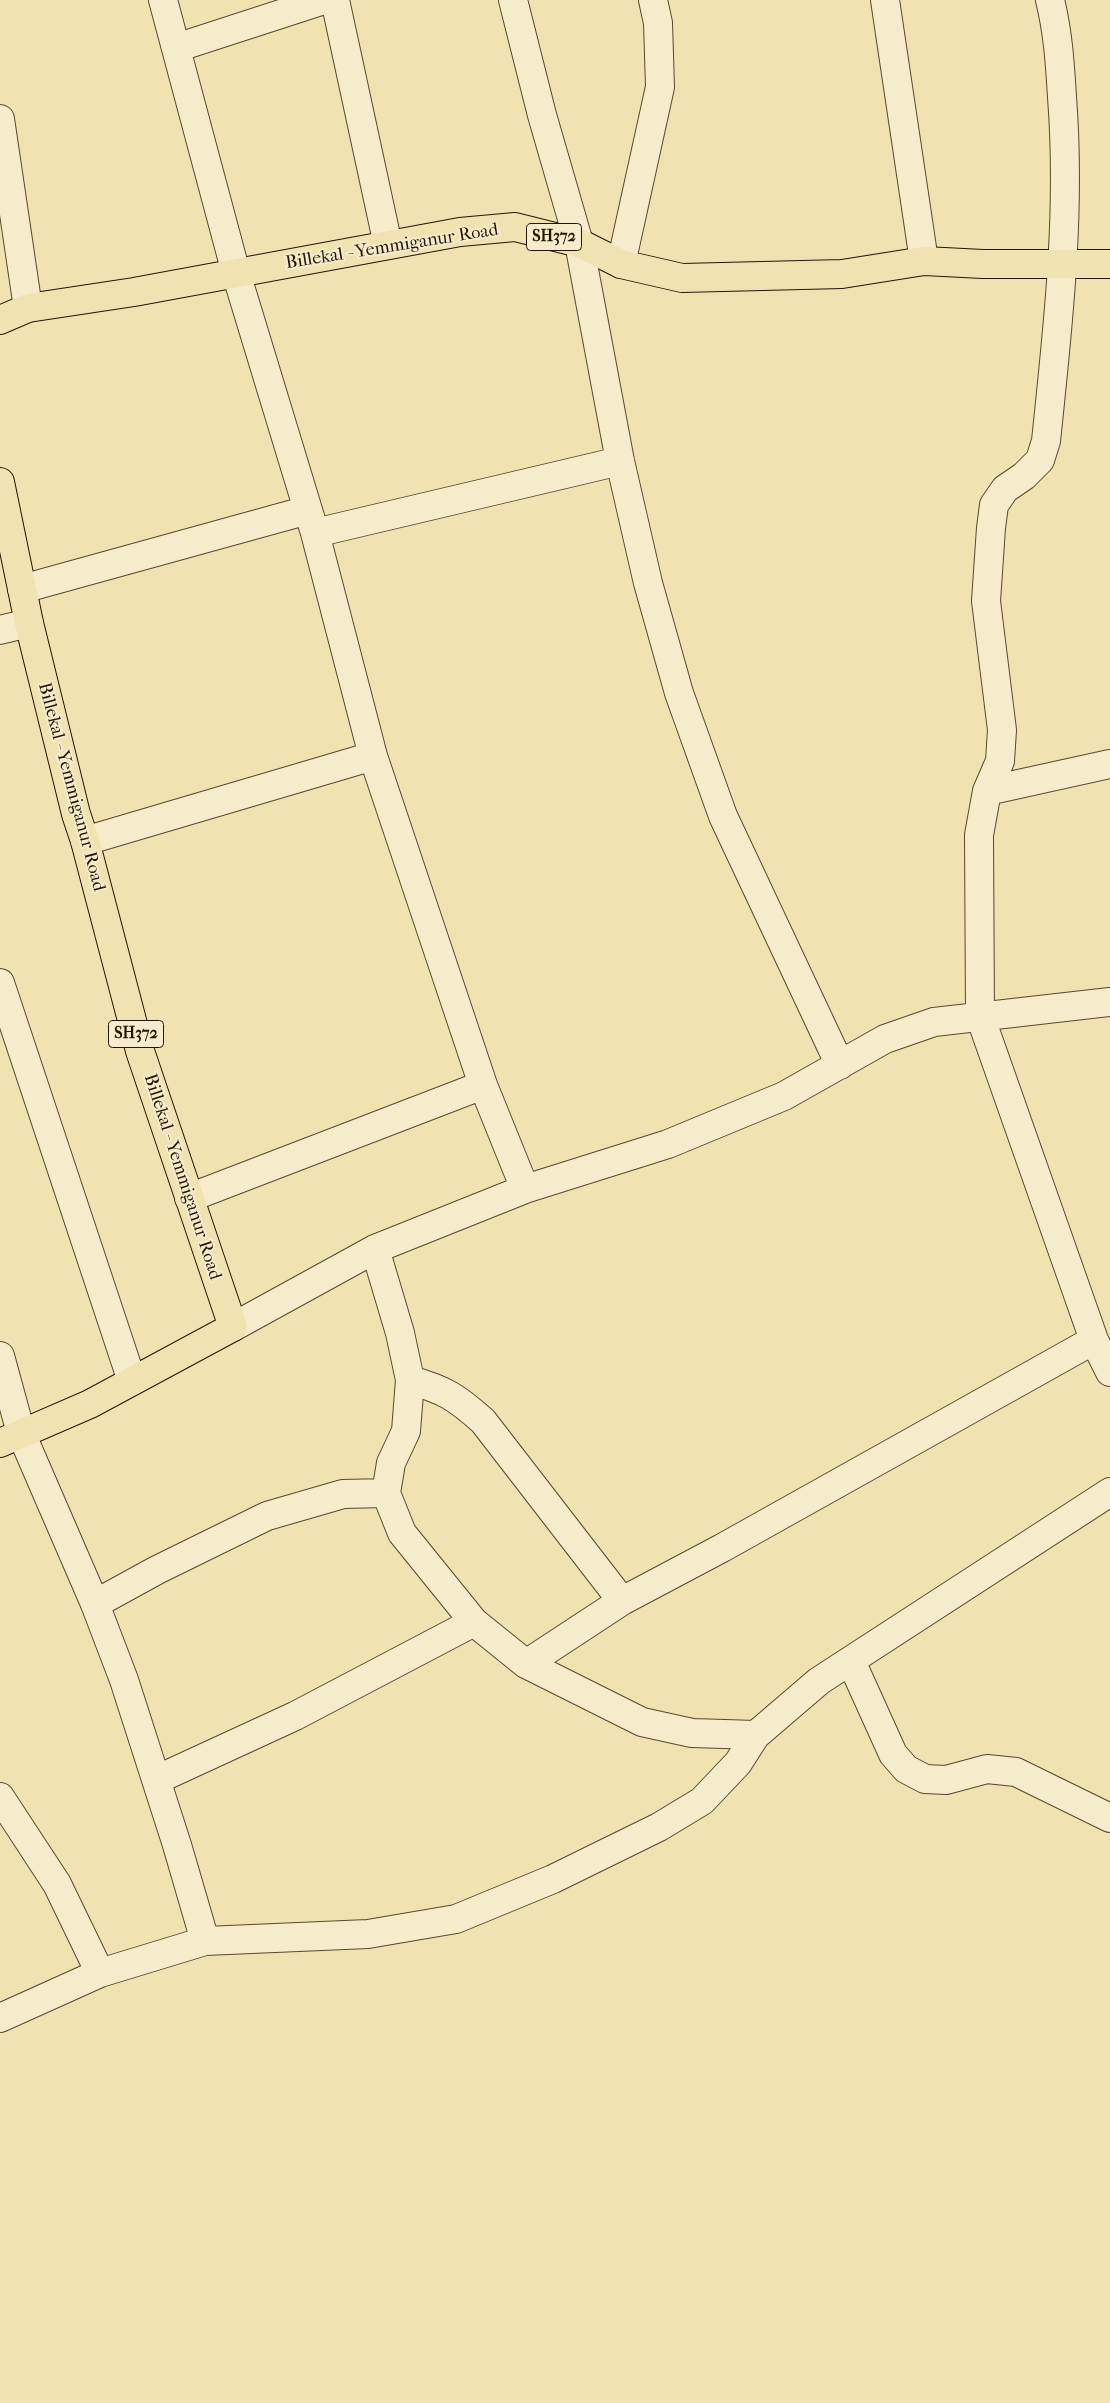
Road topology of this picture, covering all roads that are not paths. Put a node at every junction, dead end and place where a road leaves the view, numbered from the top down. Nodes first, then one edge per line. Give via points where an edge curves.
1 (164, 0) edge
2 (324, 0) edge
3 (335, 0) edge
4 (513, 0) edge
5 (653, 0) edge
6 (884, 0) edge
7 (1050, 0) edge
8 (176, 48) junction
9 (0, 118) edge
10 (579, 243) junction
11 (388, 245) junction
12 (924, 260) junction
13 (620, 264) junction
14 (1110, 264) edge
15 (1064, 265) junction
16 (236, 273) junction
17 (28, 308) junction
18 (0, 320) edge
19 (620, 461) junction
20 (0, 482) edge
21 (311, 522) junction
22 (22, 589) junction
23 (28, 623) junction
24 (0, 630) edge
25 (373, 756) junction
26 (1110, 764) edge
27 (987, 791) junction
28 (85, 841) junction
29 (0, 983) edge
30 (1110, 1002) edge
31 (980, 1016) junction
32 (840, 1065) junction
33 (483, 1085) junction
34 (525, 1189) junction
35 (189, 1198) junction
36 (375, 1249) junction
37 (233, 1327) junction
38 (1094, 1340) junction
39 (0, 1356) edge
40 (1110, 1372) edge
41 (410, 1380) junction
42 (132, 1381) junction
43 (11, 1438) edge
44 (1110, 1492) edge
45 (386, 1493) junction
46 (622, 1601) junction
47 (95, 1604) junction
48 (474, 1622) junction
49 (851, 1661) junction
50 (526, 1664) junction
51 (756, 1736) junction
52 (156, 1780) junction
53 (0, 1797) edge
54 (1110, 1818) edge
55 (205, 1940) junction
56 (100, 1973) junction
57 (0, 2018) edge

1 - 8 street
2 - 8 street
3 - 11 street
4 - 10 street
5 - 13 street via 658,22 660,87
6 - 12 street
7 - 15 street via 1058,33 1066,141
8 - 16 street
9 - 17 street
10 - 11 main road, Billekal - Yemmiganur Road / SH372 via 515,227 460,232
10 - 13 main road, Billekal - Yemmiganur Road / SH372
10 - 19 street
11 - 16 main road, Billekal - Yemmiganur Road / SH372
12 - 13 main road, Billekal - Yemmiganur Road / SH372 via 842,274 682,278
12 - 15 main road, Billekal - Yemmiganur Road / SH372
14 - 15 main road, Billekal - Yemmiganur Road / SH372
15 - 27 street via 1046,441 1040,460 1005,489 994,505 986,601 1002,730 1000,761
16 - 17 main road, Billekal - Yemmiganur Road / SH372
16 - 21 street
17 - 18 main road, Billekal - Yemmiganur Road / SH372
19 - 21 street
19 - 32 street via 678,693 724,816
20 - 22 main road, Billekal - Yemmiganur Road / SH372
21 - 22 street
21 - 25 street
22 - 23 main road, Billekal - Yemmiganur Road / SH372
23 - 24 street
23 - 28 main road, Billekal - Yemmiganur Road / SH372
25 - 28 street
25 - 33 street
26 - 27 street
27 - 31 street via 978,835
28 - 35 main road, Billekal - Yemmiganur Road / SH372 via 140,1050
29 - 42 street
30 - 31 street
31 - 32 street via 934,1022 885,1039
31 - 38 street
32 - 34 street via 784,1096 668,1144
33 - 34 street
33 - 35 street
34 - 36 street
35 - 37 main road, Billekal - Yemmiganur Road / SH372
36 - 37 street
36 - 41 street
37 - 42 main road
38 - 40 street
38 - 46 street
39 - 43 street
41 - 45 street via 406,1431 391,1463
41 - 46 street via 439,1388 458,1399 483,1421
42 - 43 main road via 90,1404
43 - 47 street
44 - 49 street
45 - 47 street via 343,1494 267,1516
45 - 48 street via 402,1533
46 - 50 street
47 - 52 street via 124,1680
48 - 50 street
48 - 52 street via 295,1716
49 - 51 street via 819,1681
49 - 54 street via 892,1754 906,1769 925,1779 946,1780 987,1769 1016,1772
50 - 51 street via 642,1722 692,1733
51 - 55 street via 738,1762 702,1801 659,1827 553,1879 456,1919 368,1934
52 - 55 street
53 - 56 street via 57,1884
55 - 56 street
56 - 57 street

